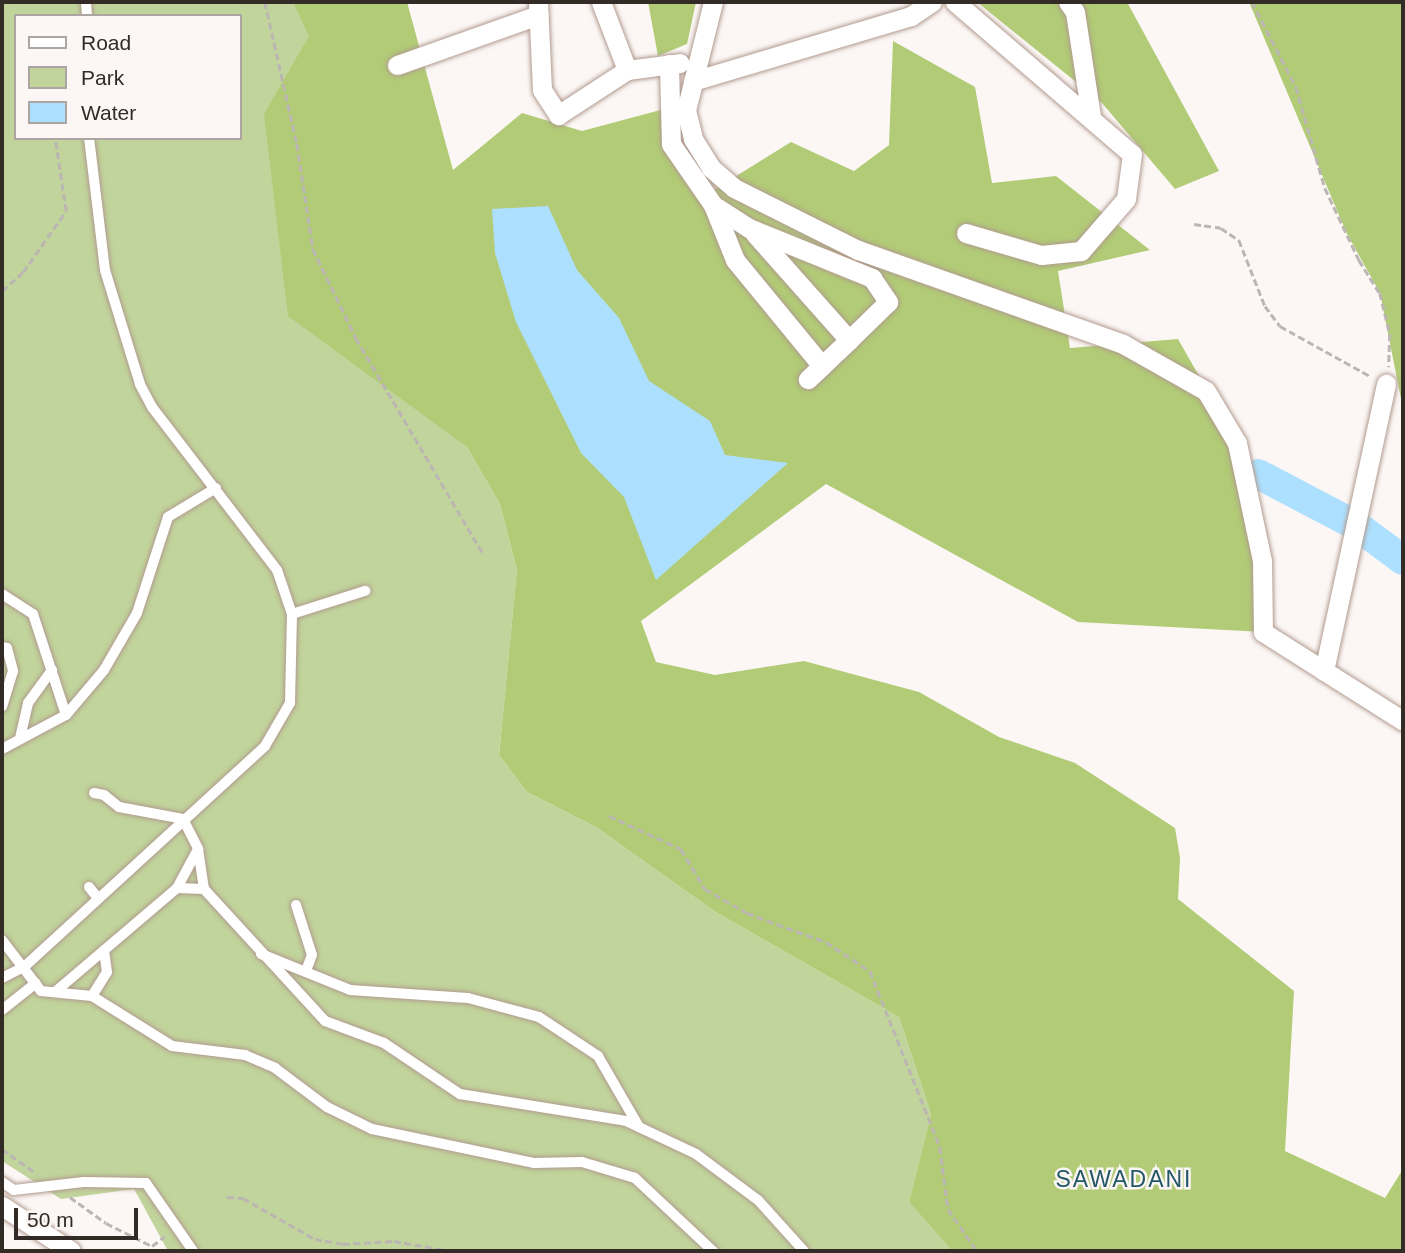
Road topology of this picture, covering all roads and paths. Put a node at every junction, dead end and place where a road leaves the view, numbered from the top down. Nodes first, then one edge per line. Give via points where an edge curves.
1 (265, 2) edge
2 (601, 2) edge
3 (713, 2) edge
4 (932, 2) edge
5 (955, 2) edge
6 (1068, 2) edge
7 (1252, 2) edge
8 (538, 8) edge
9 (696, 60) junction
10 (669, 64) junction
11 (397, 65) dead end
12 (627, 70) junction
13 (693, 81) junction
14 (1091, 117) junction
15 (55, 140) edge
16 (89, 140) edge
17 (713, 205) junction
18 (1194, 224) dead end
19 (749, 228) junction
20 (966, 233) dead end
21 (832, 264) junction
22 (804, 287) junction
23 (2, 291) edge
24 (849, 340) junction
25 (1386, 384) junction
26 (216, 488) junction
27 (484, 555) dead end
28 (365, 591) dead end
29 (2, 594) edge
30 (292, 614) junction
31 (2, 647) edge
32 (52, 670) junction
33 (1324, 671) junction
34 (2, 706) edge
35 (66, 715) junction
36 (1403, 721) edge
37 (20, 738) junction
38 (2, 749) edge
39 (94, 793) dead end
40 (609, 816) dead end
41 (183, 819) junction
42 (198, 849) junction
43 (89, 887) dead end
44 (177, 888) junction
45 (204, 889) junction
46 (97, 898) junction
47 (296, 905) dead end
48 (2, 940) edge
49 (104, 950) junction
50 (258, 953) junction
51 (24, 967) junction
52 (306, 971) junction
53 (2, 978) edge
54 (36, 983) junction
55 (55, 992) junction
56 (92, 996) junction
57 (2, 1010) edge
58 (639, 1127) junction
59 (2, 1150) edge
60 (2, 1182) edge
61 (54, 1185) junction
62 (227, 1197) dead end
63 (2, 1206) edge
64 (176, 1227) junction
65 (71, 1251) edge
66 (193, 1251) edge
67 (451, 1251) edge
68 (713, 1251) edge
69 (804, 1251) edge
70 (977, 1251) edge

1 - 27 path via 294,131 313,249 356,338
2 - 12 street
3 - 9 street
4 - 13 street via 911,16
5 - 14 street
6 - 14 street via 1075,12
7 - 25 path via 1296,86 1325,188 1380,293 1390,334
8 - 11 street
8 - 12 street via 542,90 558,115
9 - 10 street
9 - 13 street
10 - 12 street
10 - 17 street via 671,144
13 - 33 street via 686,110 693,139 711,168 734,188 858,250 1123,344 1206,391 1237,443 1262,561 1263,632
14 - 20 street via 1132,154 1126,199 1081,251 1041,255
15 - 23 path via 66,211 23,272
16 - 26 lane via 105,270 140,384 152,407
17 - 19 street
17 - 24 street via 736,260 815,373
18 - 25 path via 1221,228 1239,240 1265,306 1280,326
19 - 21 street
19 - 22 street
21 - 22 street
21 - 24 street via 872,278 888,302
22 - 24 street
25 - 33 street
26 - 30 lane via 276,570
26 - 35 lane via 169,517 136,613 104,670
28 - 30 lane
29 - 32 lane via 33,614
30 - 41 lane via 290,703 265,746
31 - 34 lane via 7,648 13,671
32 - 35 lane
32 - 37 lane via 28,703
33 - 36 street
35 - 37 lane
37 - 38 lane
39 - 41 lane via 119,807
40 - 70 path via 681,849 705,889 747,913 826,942 870,971 940,1147 948,1209
41 - 42 lane
41 - 46 lane
42 - 44 lane
42 - 45 lane
43 - 46 lane
44 - 45 lane
44 - 49 lane
45 - 50 lane
46 - 51 lane
47 - 52 lane via 312,955
48 - 51 lane
49 - 55 lane
49 - 56 lane via 107,972
50 - 52 lane
50 - 58 lane via 325,1021 384,1043 460,1094 537,1104
51 - 53 lane
51 - 54 lane
52 - 58 lane via 350,990 468,998 539,1017 598,1056
54 - 55 lane via 41,991
54 - 57 lane
55 - 56 lane
56 - 68 lane via 172,1046 245,1055 275,1068 327,1107 372,1129 534,1163 582,1162 635,1178
58 - 69 lane via 696,1154 758,1200
59 - 61 path
60 - 61 lane via 14,1190
61 - 64 lane via 146,1184
61 - 64 path via 106,1223 152,1246
62 - 67 path via 243,1198 315,1240 343,1244 394,1241
63 - 65 street
64 - 66 lane

